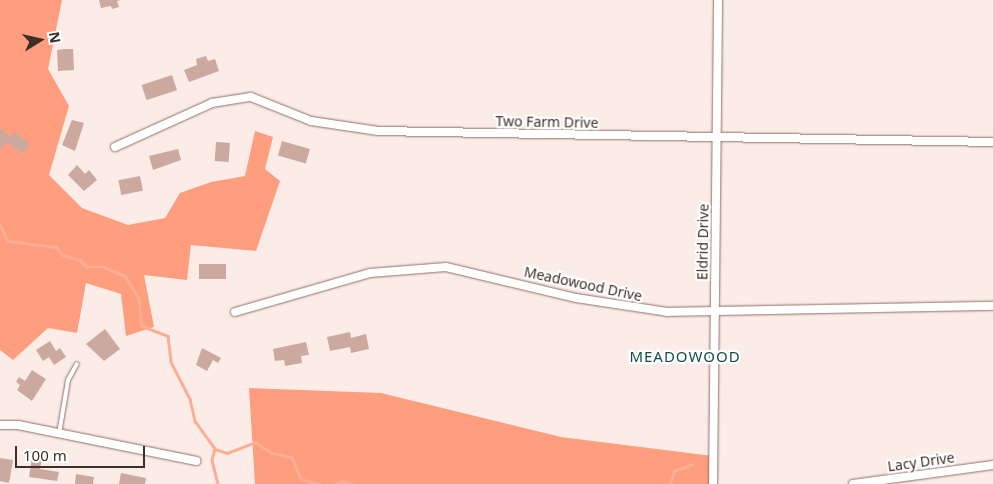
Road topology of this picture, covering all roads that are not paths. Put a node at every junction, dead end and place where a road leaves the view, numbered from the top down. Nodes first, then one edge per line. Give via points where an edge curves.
1 (718, 0) edge
2 (717, 136) junction
3 (993, 142) edge
4 (115, 146) dead end
5 (993, 306) edge
6 (235, 312) dead end
7 (714, 314) junction
8 (77, 364) dead end
9 (0, 425) edge
10 (59, 434) junction
11 (196, 461) dead end
12 (993, 465) edge
13 (713, 484) edge
14 (853, 484) edge

1 - 2 street, Eldrid Drive
2 - 3 street, Two Farm Drive
2 - 4 street, Two Farm Drive via 378,131 328,125 251,97 235,98 161,124
2 - 7 street, Eldrid Drive
5 - 7 street, Meadowood Drive
6 - 7 street, Meadowood Drive via 370,273 446,267 626,308
7 - 13 street, Eldrid Drive
8 - 10 lane via 68,380
9 - 10 street via 18,425
10 - 11 street
12 - 14 street, Lacy Drive

